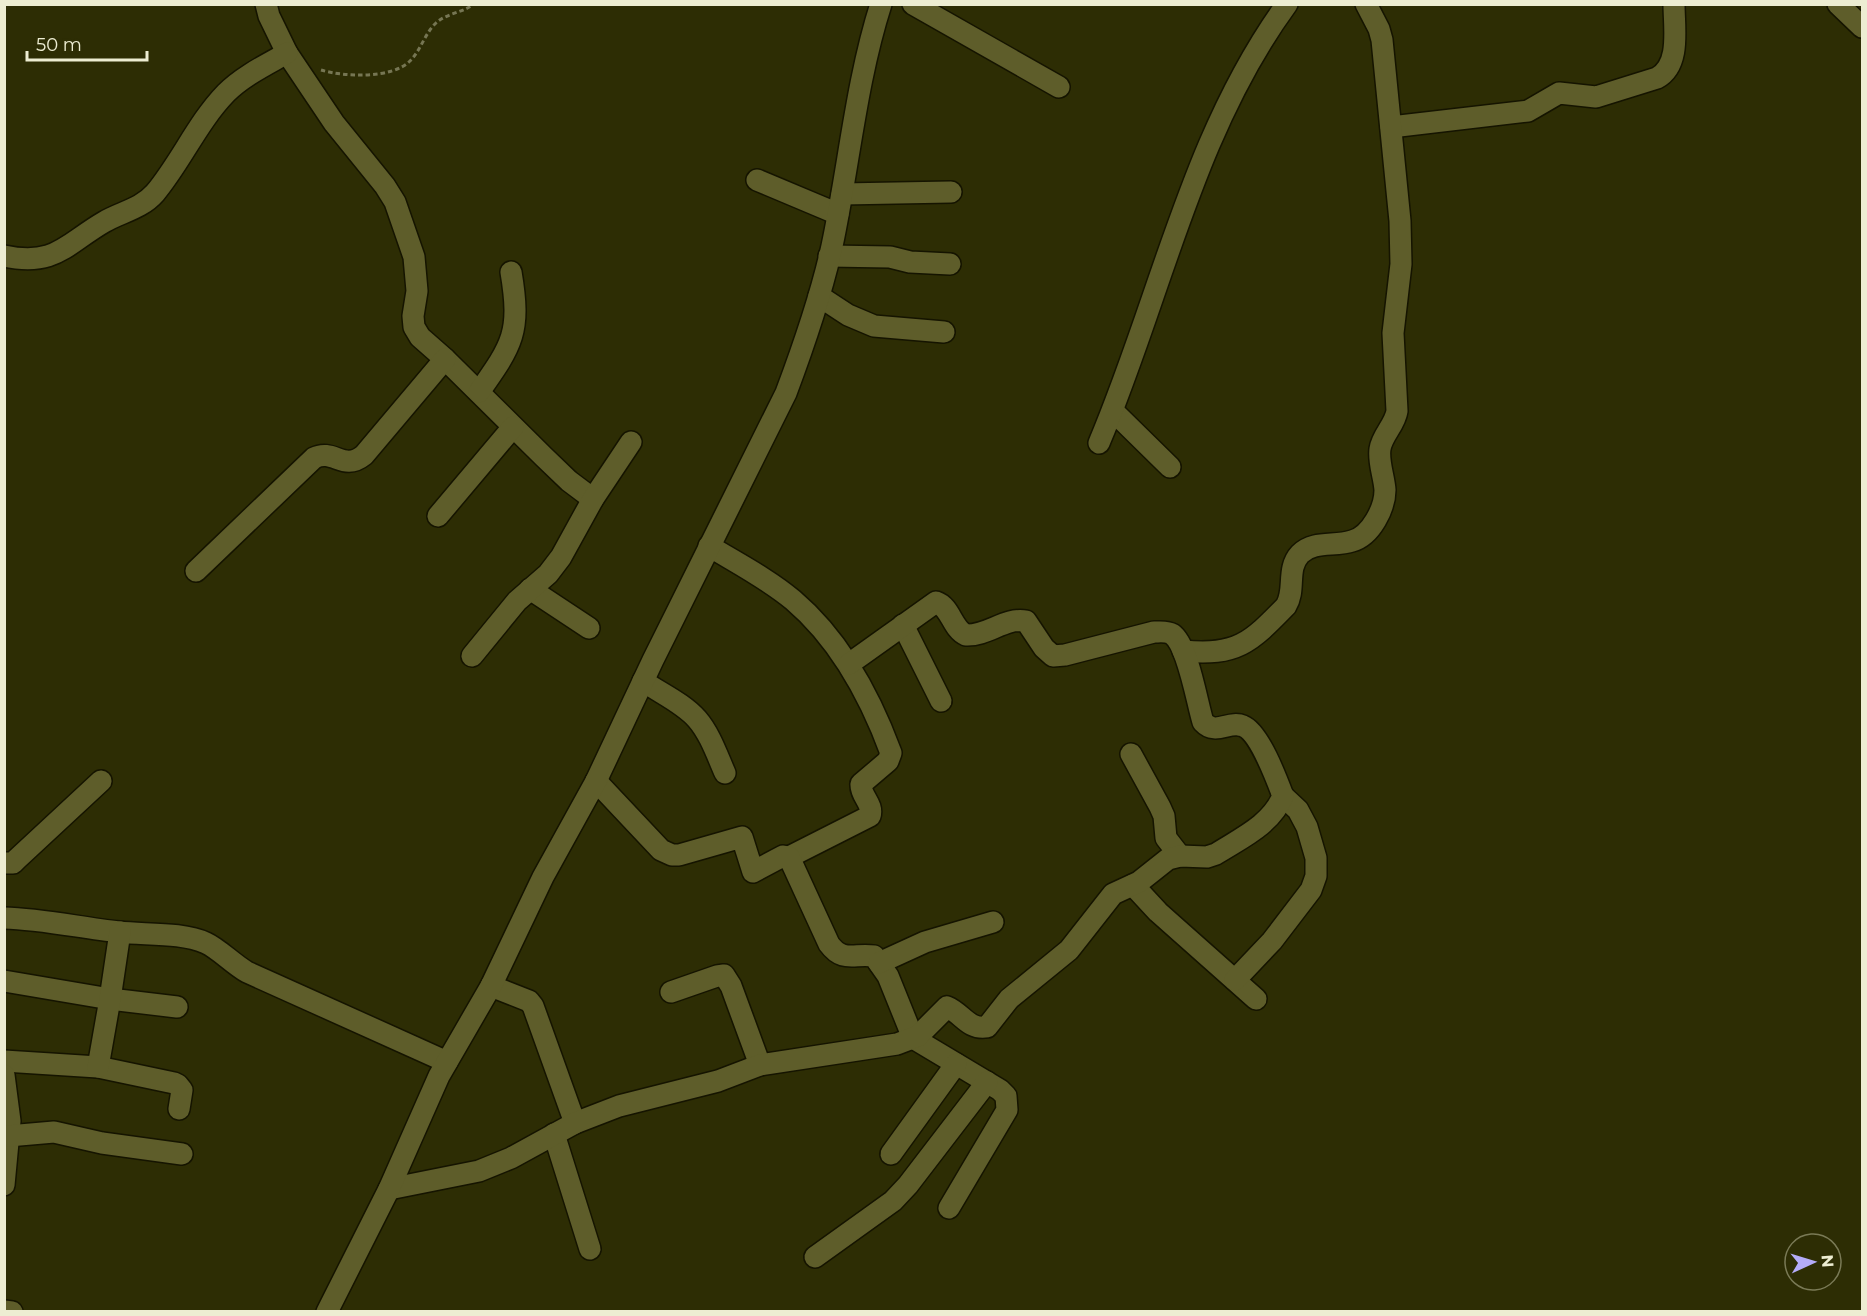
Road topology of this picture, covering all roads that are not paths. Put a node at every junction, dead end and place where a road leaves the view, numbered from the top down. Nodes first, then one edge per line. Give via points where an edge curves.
1 (266, 4) edge
2 (881, 4) edge
3 (912, 4) edge
4 (1287, 4) edge
5 (1366, 4) edge
6 (1674, 4) edge
7 (1838, 4) edge
8 (1863, 27) edge
9 (287, 53) junction
10 (1059, 87) dead end
11 (1391, 127) junction
12 (757, 180) dead end
13 (951, 192) dead end
14 (840, 204) junction
15 (4, 256) edge
16 (829, 256) junction
17 (950, 264) dead end
18 (511, 272) dead end
19 (819, 296) junction
20 (944, 332) dead end
21 (445, 358) junction
22 (479, 392) junction
23 (1113, 411) junction
24 (513, 427) junction
25 (631, 442) dead end
26 (1099, 443) dead end
27 (1170, 467) dead end
28 (593, 499) junction
29 (438, 516) dead end
30 (709, 546) junction
31 (196, 571) dead end
32 (530, 589) junction
33 (903, 625) junction
34 (589, 628) dead end
35 (1183, 651) junction
36 (472, 656) dead end
37 (849, 664) junction
38 (643, 681) junction
39 (941, 701) dead end
40 (1131, 754) dead end
41 (725, 773) dead end
42 (101, 781) dead end
43 (596, 781) junction
44 (1283, 796) junction
45 (1180, 856) junction
46 (789, 857) junction
47 (4, 863) edge
48 (1132, 885) junction
49 (4, 918) edge
50 (993, 922) dead end
51 (120, 932) junction
52 (879, 963) junction
53 (1235, 980) junction
54 (4, 981) edge
55 (491, 986) junction
56 (671, 992) dead end
57 (110, 999) junction
58 (1256, 999) dead end
59 (177, 1007) dead end
60 (913, 1038) junction
61 (4, 1061) edge
62 (447, 1062) junction
63 (956, 1064) junction
64 (760, 1065) junction
65 (98, 1068) junction
66 (4, 1075) edge
67 (987, 1082) junction
68 (179, 1109) dead end
69 (575, 1123) junction
70 (8, 1126) edge
71 (555, 1134) junction
72 (182, 1154) dead end
73 (891, 1154) dead end
74 (4, 1185) edge
75 (389, 1189) junction
76 (949, 1208) dead end
77 (590, 1249) dead end
78 (815, 1257) dead end
79 (4, 1311) edge
80 (12, 1311) edge
81 (328, 1311) edge

1 - 9 street
2 - 14 street
3 - 10 street
4 - 23 street via 1231,97 1198,171
5 - 11 street via 1382,40
6 - 11 street via 1672,61 1665,74 1657,78 1596,97 1555,94 1528,111
7 - 8 street
9 - 15 street via 227,92 167,178 136,208 104,222 52,255 34,259
9 - 21 street via 334,123 395,202 414,257 414,327
11 - 35 street via 1401,264 1393,333 1397,411 1380,448 1385,490 1381,509 1358,539 1313,546 1299,555 1293,568 1290,600 1256,634 1223,652
12 - 14 street
13 - 14 street
14 - 16 street
16 - 17 street via 890,257
16 - 19 street
18 - 22 street via 516,304 511,343
19 - 20 street via 867,324
19 - 30 street via 786,393
21 - 22 street
21 - 31 street via 364,455 352,462 328,454 314,458
22 - 24 street
23 - 26 street
23 - 27 street
24 - 28 street
24 - 29 street
25 - 28 street
28 - 32 street via 561,557
30 - 37 street via 793,600
30 - 38 street
32 - 34 street
32 - 36 street
33 - 35 street via 936,602 943,605 966,635 1017,620 1026,621 1053,656 1161,632 1175,636
33 - 37 street
33 - 39 street
35 - 44 street via 1203,722 1213,729 1240,725 1249,729 1264,751
37 - 46 street via 891,756 861,784 872,810 870,816
38 - 41 street via 697,719
38 - 43 street
40 - 45 street via 1164,816 1166,838
42 - 47 street via 13,863
43 - 46 street via 669,854 679,855 742,837 753,872 783,856
43 - 55 street
44 - 45 street via 1263,824 1216,854
44 - 53 street via 1298,810 1307,827 1317,876 1311,890 1272,941
45 - 48 street via 1168,859
46 - 52 street via 836,954 874,956
48 - 53 street
48 - 60 street via 1113,894 1069,950 1009,999 987,1027 970,1025 947,1007
49 - 51 street
50 - 52 street via 925,942
51 - 57 street
51 - 62 street via 193,938 207,943 247,972
52 - 60 street
53 - 58 street
54 - 57 street
55 - 62 street
55 - 69 street via 533,1006
56 - 64 street via 724,975
57 - 59 street
57 - 65 street
60 - 63 street
60 - 64 street via 897,1044
61 - 65 street
62 - 75 street
63 - 67 street
63 - 73 street
64 - 69 street via 718,1081 619,1106
65 - 68 street via 178,1085 182,1090
66 - 70 street
67 - 76 street via 1006,1096 1007,1110
67 - 78 street via 901,1193
69 - 71 street
70 - 72 street
70 - 74 street
71 - 75 street via 479,1171
71 - 77 street
75 - 81 street
79 - 80 street

